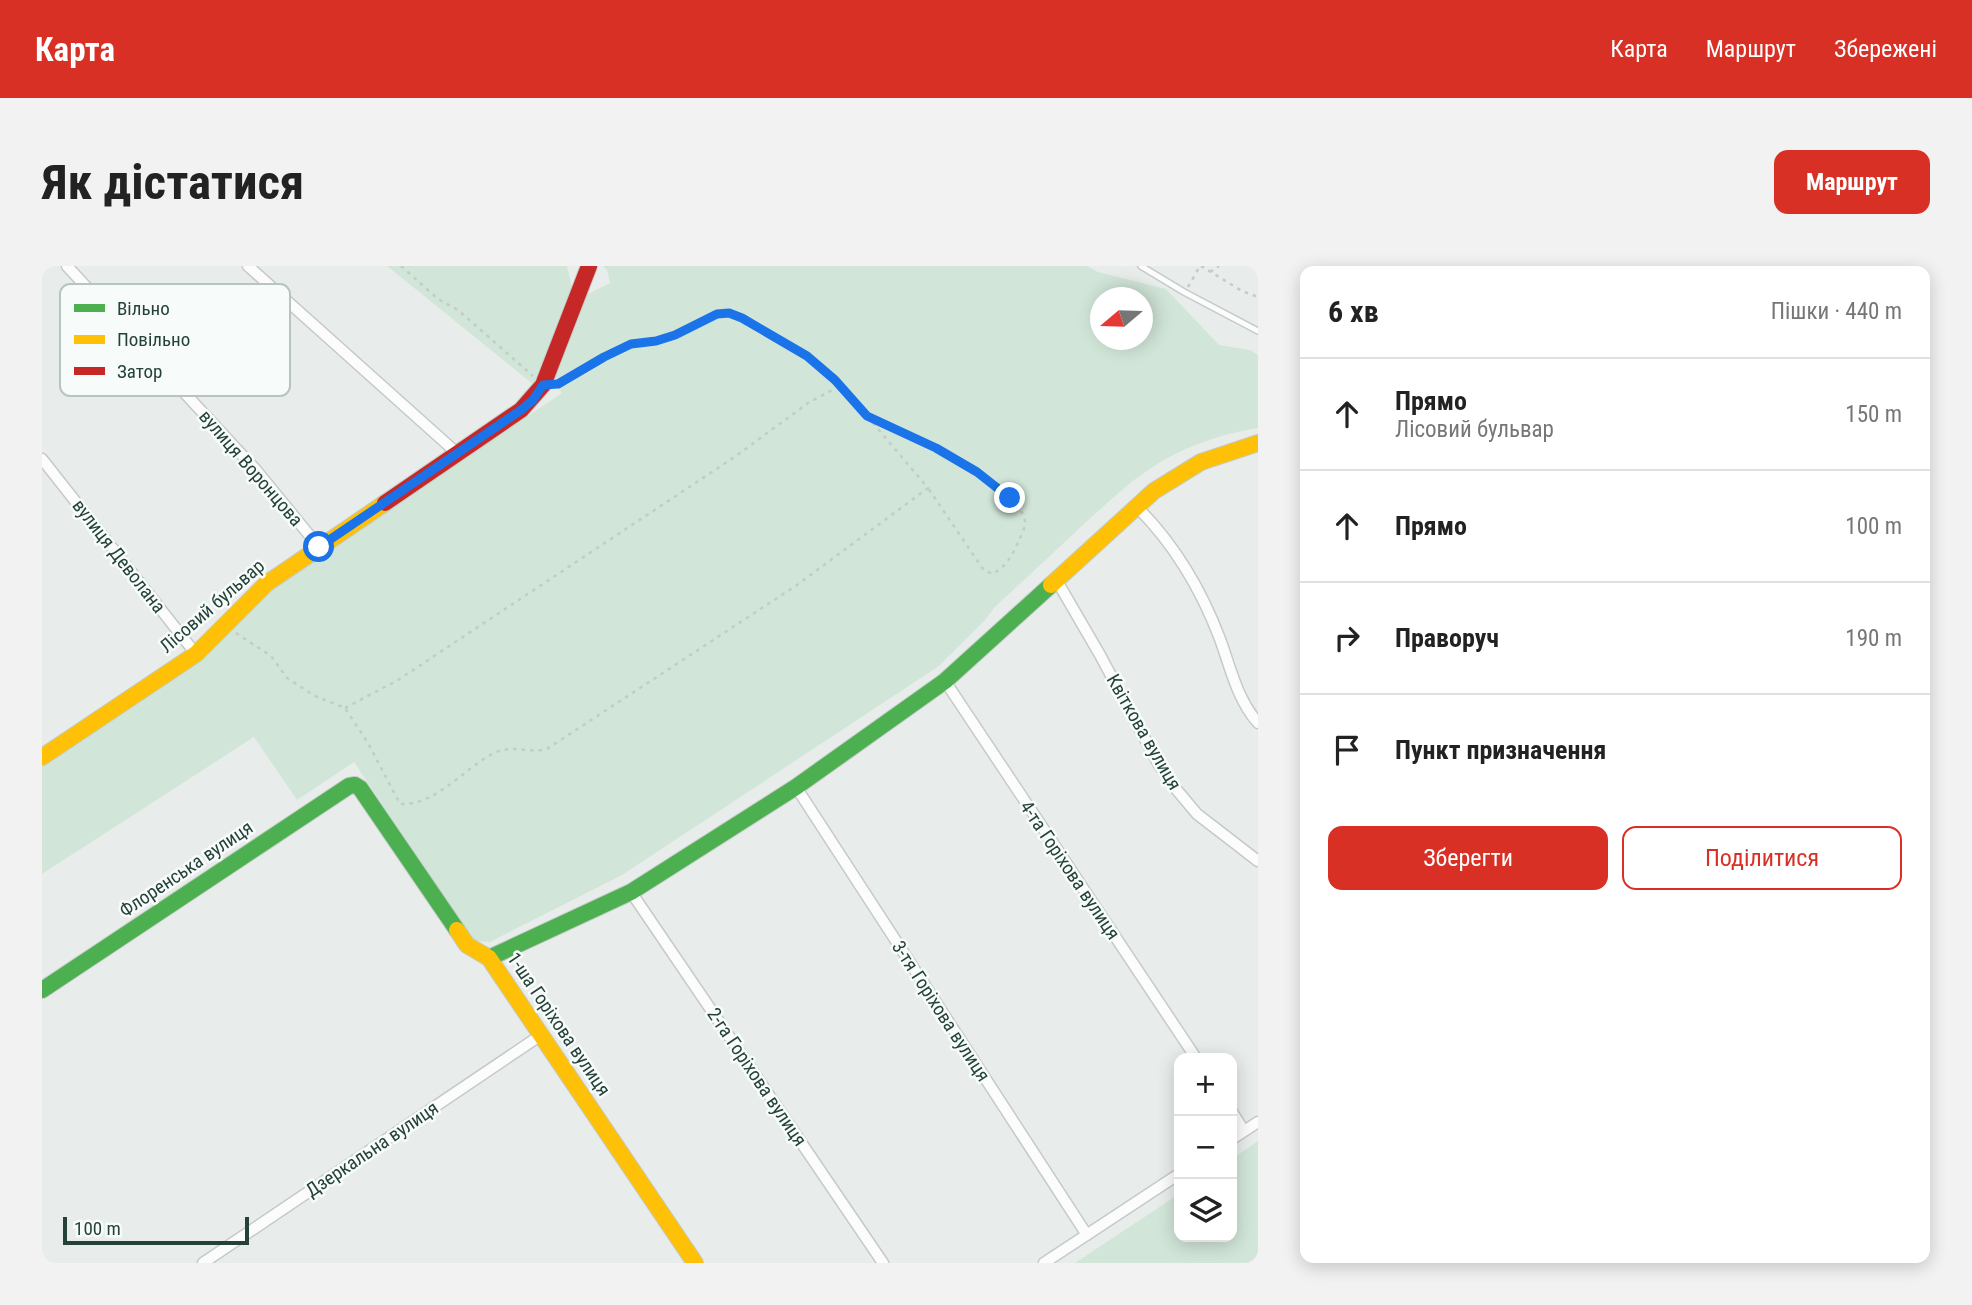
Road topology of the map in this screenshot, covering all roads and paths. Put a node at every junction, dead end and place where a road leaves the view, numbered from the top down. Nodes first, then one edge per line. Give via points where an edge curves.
1 (67, 266) edge
2 (248, 266) edge
3 (401, 266) edge
4 (589, 266) edge
5 (1141, 266) edge
6 (1200, 266) edge
7 (1219, 266) edge
8 (1210, 272) junction
9 (84, 284) edge
10 (268, 284) edge
11 (1189, 284) dead end
12 (1258, 297) edge
13 (290, 304) edge
14 (1258, 331) edge
15 (543, 385) junction
16 (840, 386) junction
17 (187, 396) edge
18 (867, 416) junction
19 (1258, 443) edge
20 (458, 454) junction
21 (42, 459) edge
22 (928, 488) junction
23 (1137, 507) junction
24 (319, 547) junction
25 (1057, 581) junction
26 (223, 625) junction
27 (196, 654) junction
28 (945, 681) junction
29 (345, 708) junction
30 (1258, 723) edge
31 (42, 757) edge
32 (355, 785) joint
33 (796, 787) junction
34 (1258, 861) edge
35 (631, 892) junction
36 (489, 958) junction
37 (42, 990) edge
38 (541, 1035) junction
39 (1193, 1053) edge
40 (1235, 1116) edge
41 (1258, 1122) edge
42 (1244, 1131) junction
43 (1237, 1136) edge
44 (1174, 1177) edge
45 (1087, 1235) junction
46 (203, 1263) edge
47 (695, 1263) edge
48 (883, 1263) edge
49 (1044, 1263) edge

1 - 9 street, вулиця Воронцова
2 - 10 street
3 - 15 path
4 - 15 street
5 - 14 lane
6 - 8 path
6 - 11 path
7 - 8 path
8 - 12 path
13 - 20 street
15 - 16 path via 558,384 631,344 675,335 717,314 729,313 807,356
15 - 20 street, Лісовий бульвар via 521,410
16 - 18 path
16 - 29 path via 808,403 736,457 398,680
17 - 24 street, вулиця Воронцова
18 - 22 path
18 - 22 path via 936,448 1010,498 1023,513 1025,525 1001,570 983,569
19 - 23 street via 1190,468
20 - 24 street, Лісовий бульвар
21 - 27 street, вулиця Деволана
22 - 29 path via 797,585 547,749 507,748 494,753 430,796 410,804 400,804
23 - 25 street
23 - 30 street via 1160,530 1191,577 1241,697
24 - 26 street, Лісовий бульвар via 265,584
25 - 28 street
25 - 34 street, Квіткова вулиця via 1176,789 1197,814
26 - 27 street, Лісовий бульвар
26 - 29 path via 271,656 287,678
27 - 31 street, Лісовий бульвар
28 - 33 street
28 - 39 street, 4-та Горіхова вулиця
32 - 36 street, 1-ша Горіхова вулиця via 467,945
32 - 37 street, Флоренська вулиця
33 - 35 street
33 - 45 street, 3-тя Горіхова вулиця
35 - 36 street
35 - 48 street, 2-га Горіхова вулиця
36 - 38 street, 1-ша Горіхова вулиця
38 - 46 street, Дзеркальна вулиця
38 - 47 street, 1-ша Горіхова вулиця
40 - 42 street
41 - 42 street
42 - 43 street
44 - 45 street
45 - 49 street

